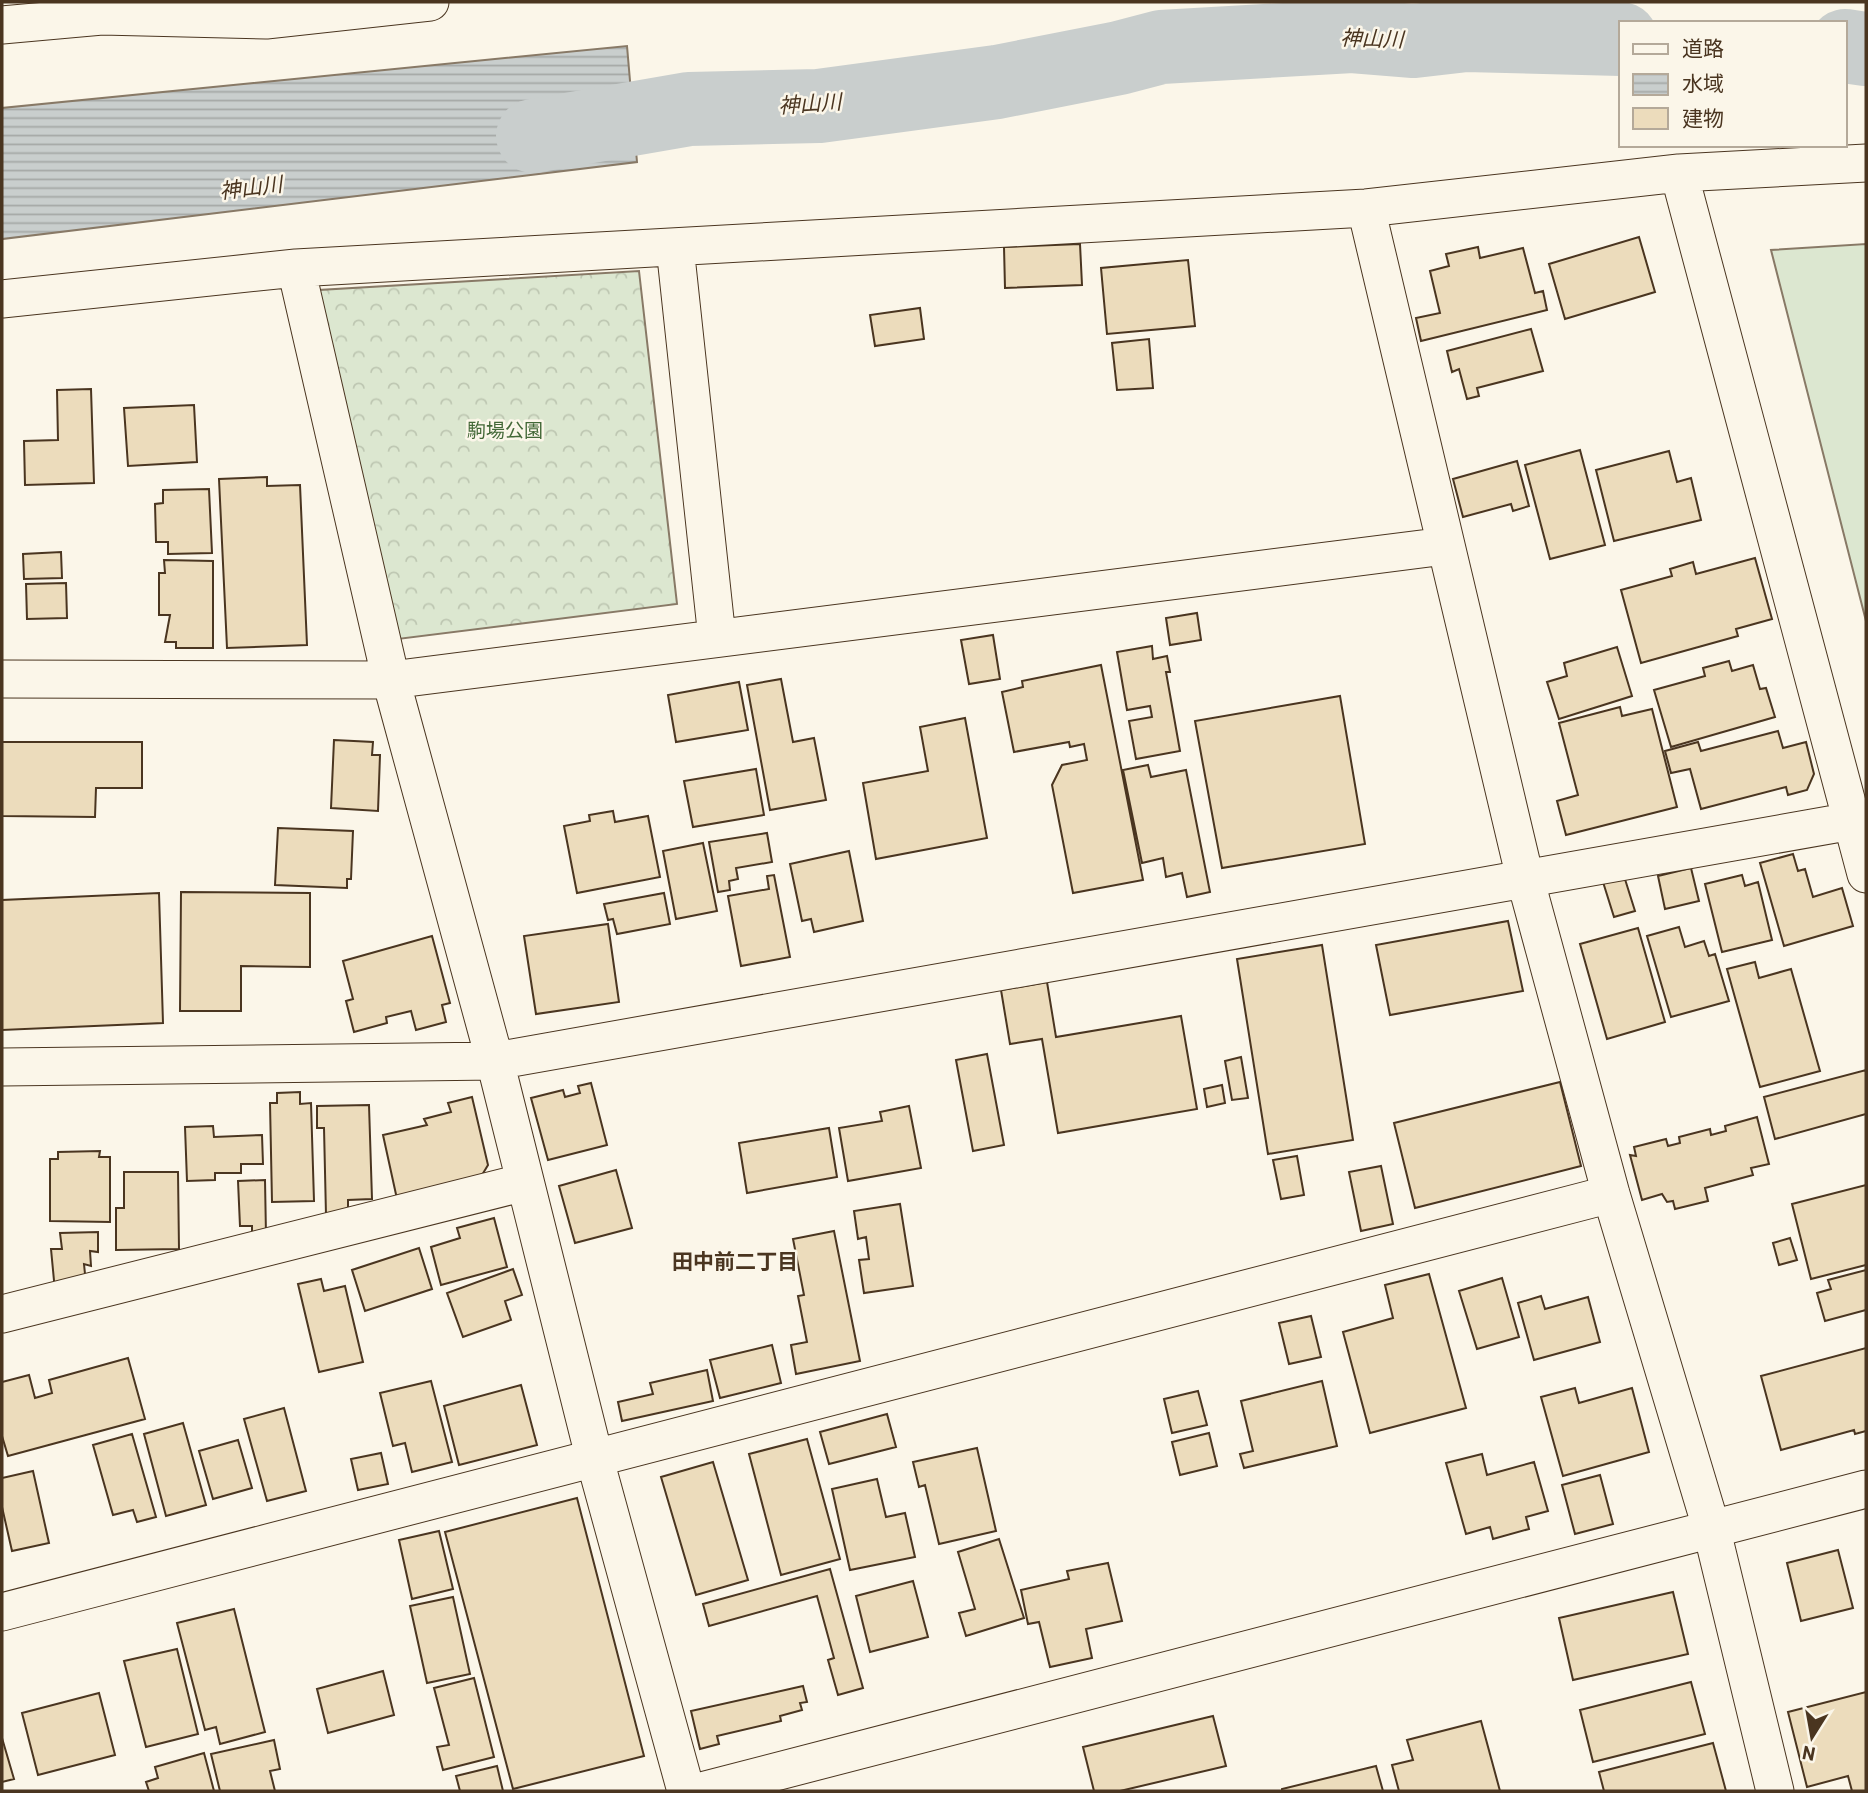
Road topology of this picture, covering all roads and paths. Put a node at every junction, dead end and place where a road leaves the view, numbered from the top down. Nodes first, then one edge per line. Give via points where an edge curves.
1 (430, 2) edge
2 (2, 25) edge
3 (1866, 163) edge
4 (1679, 173) junction
5 (1366, 208) junction
6 (675, 247) junction
7 (296, 268) junction
8 (2, 299) edge
9 (1445, 546) junction
10 (717, 638) junction
11 (2, 679) edge
12 (391, 680) junction
13 (1852, 821) junction
14 (1866, 874) edge
15 (1525, 878) junction
16 (495, 1061) junction
17 (2, 1066) edge
18 (525, 1182) junction
19 (1611, 1194) junction
20 (2, 1314) edge
21 (595, 1460) junction
22 (1866, 1489) edge
23 (1710, 1527) junction
24 (2, 1612) edge
25 (686, 1791) edge
26 (702, 1791) edge
27 (1774, 1791) edge

1 - 2 street via 266,20 102,16
3 - 4 street
4 - 5 street
4 - 13 street
5 - 6 street
5 - 9 street
6 - 7 street
6 - 10 street
7 - 8 street
7 - 12 street
9 - 10 street
9 - 15 street
10 - 12 street
11 - 12 street
12 - 16 street
13 - 14 street
13 - 15 street
15 - 16 street
15 - 19 street
16 - 17 street
16 - 18 street
18 - 20 street
18 - 21 street
19 - 21 street
19 - 23 street
21 - 24 street
21 - 25 street
22 - 23 street
23 - 26 street
23 - 27 street

